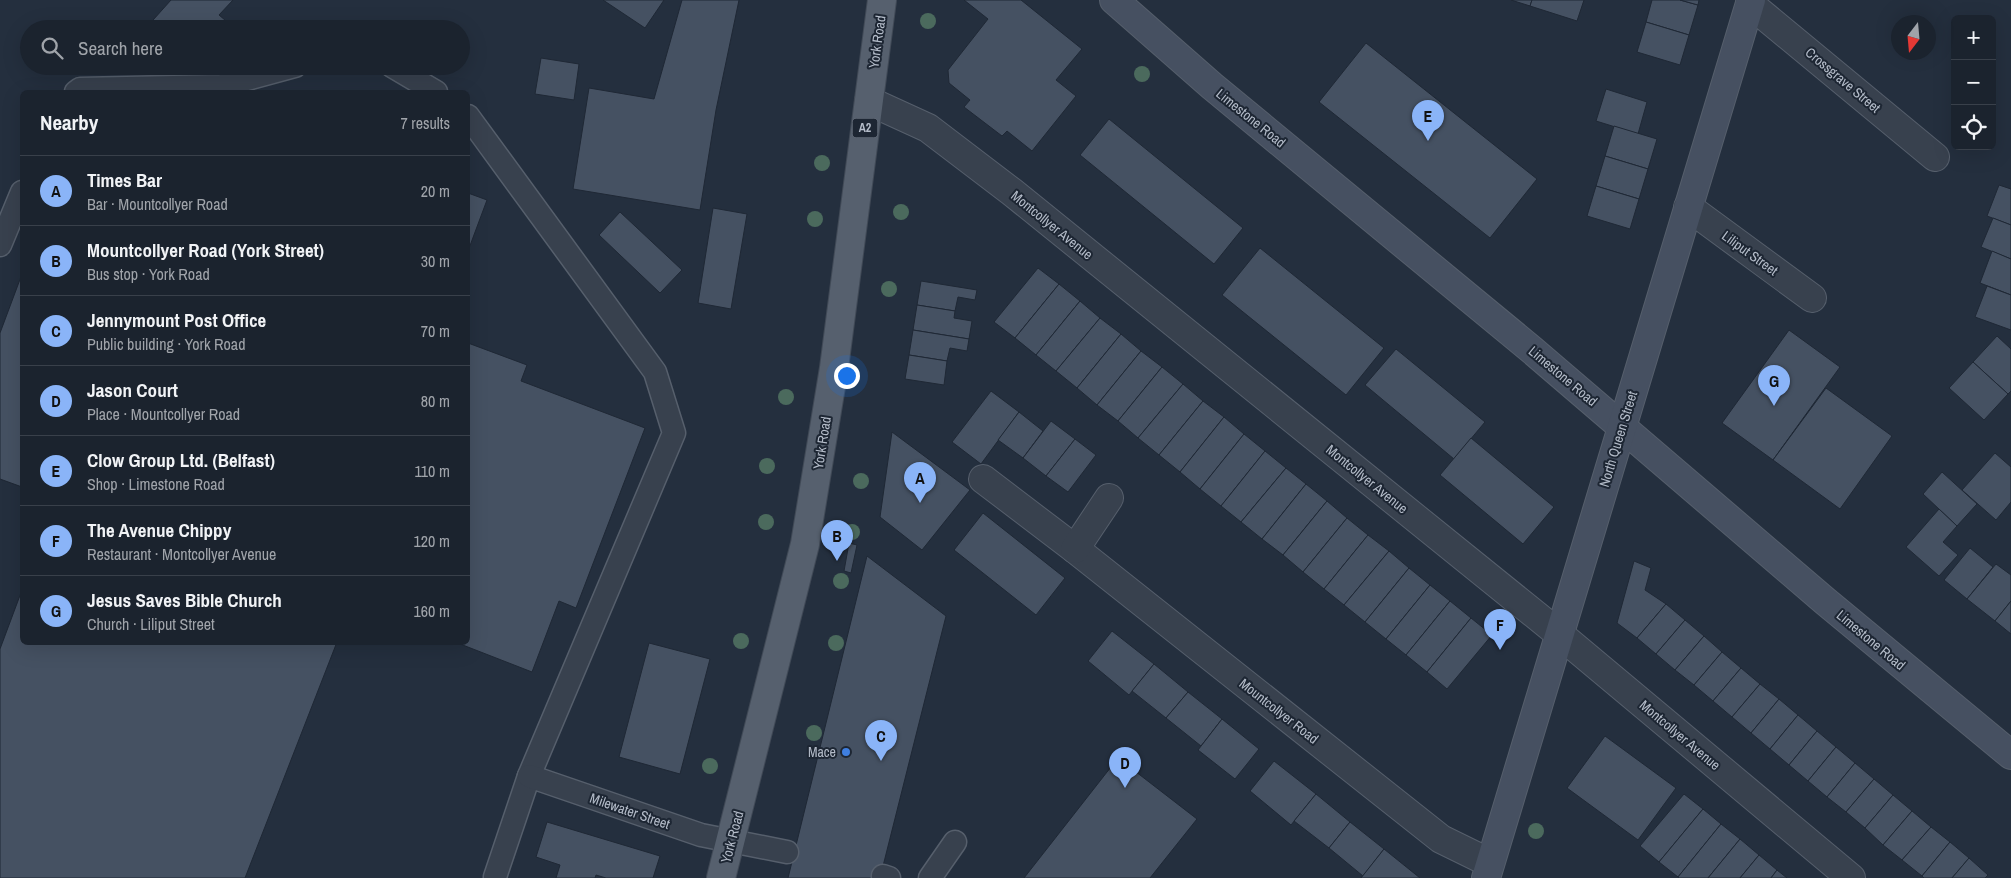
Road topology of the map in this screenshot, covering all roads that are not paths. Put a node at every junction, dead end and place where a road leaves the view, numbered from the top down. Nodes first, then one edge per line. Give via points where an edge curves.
1 (882, 0) edge
2 (1114, 0) edge
3 (1750, 2) edge
4 (262, 75) edge
5 (407, 75) edge
6 (79, 90) edge
7 (433, 90) edge
8 (869, 101) junction
9 (470, 119) edge
10 (1935, 157) dead end
11 (20, 197) edge
12 (1688, 207) junction
13 (0, 245) edge
14 (1812, 298) dead end
15 (1622, 425) junction
16 (983, 479) dead end
17 (1109, 498) dead end
18 (1075, 549) junction
19 (1558, 633) junction
20 (2011, 755) edge
21 (529, 776) junction
22 (955, 842) dead end
23 (731, 843) junction
24 (787, 852) dead end
25 (1488, 870) edge
26 (496, 877) dead end
27 (721, 878) edge
28 (930, 878) edge
29 (1851, 878) edge

1 - 8 main road, York Road / A2
2 - 15 main road, Limestone Road via 1212,86
3 - 10 street, Crossgrave Street
3 - 12 main road, North Queen Street
4 - 6 lane via 221,86
5 - 7 lane
8 - 19 street, Montcollyer Avenue via 928,128 978,165
8 - 23 main road, York Road / A2 via 834,368 805,544
9 - 21 lane via 654,372 674,433
11 - 13 lane
12 - 14 street, Liliput Street
12 - 15 main road, North Queen Street
15 - 19 main road, North Queen Street
15 - 20 main road, Limestone Road via 1825,602
16 - 18 street, Mountcollyer Road
17 - 18 street
18 - 25 street, Mountcollyer Road via 1441,839
19 - 25 main road, North Queen Street
19 - 29 street, Montcollyer Avenue
21 - 23 lane, Milewater Street via 701,836
21 - 26 lane
22 - 28 lane
23 - 24 lane, Milewater Street
23 - 27 main road, York Road / A2

